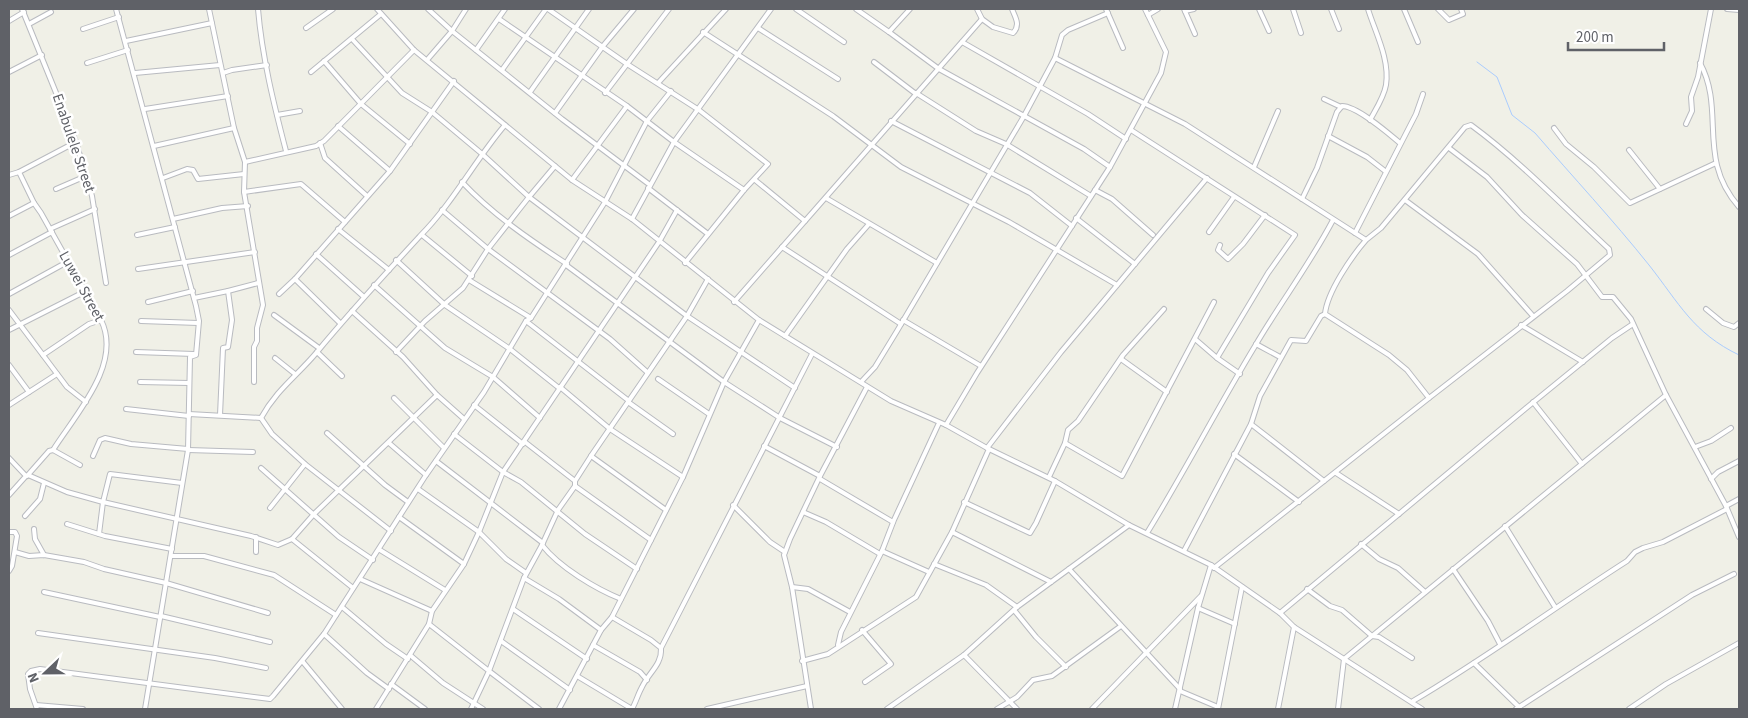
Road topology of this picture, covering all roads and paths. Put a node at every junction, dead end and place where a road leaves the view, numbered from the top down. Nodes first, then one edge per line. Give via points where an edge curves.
1 (116, 9) edge
2 (209, 9) edge
3 (258, 9) edge
4 (331, 9) edge
5 (377, 9) edge
6 (428, 9) edge
7 (466, 9) edge
8 (505, 9) edge
9 (547, 9) edge
10 (589, 9) edge
11 (634, 9) edge
12 (669, 9) edge
13 (726, 9) edge
14 (772, 9) edge
15 (796, 9) edge
16 (856, 9) edge
17 (910, 9) edge
18 (977, 9) edge
19 (1012, 9) edge
20 (1145, 9) edge
21 (1158, 9) edge
22 (1194, 9) edge
23 (1259, 9) edge
24 (1293, 9) edge
25 (1331, 9) edge
26 (1368, 9) edge
27 (1404, 9) edge
28 (1438, 9) edge
29 (1462, 9) edge
30 (1712, 9) edge
31 (1728, 9) edge
32 (23, 10) edge
33 (1185, 10) edge
34 (1739, 10) edge
35 (1107, 11) edge
36 (51, 12) dead end
37 (381, 14) junction
38 (1148, 15) junction
39 (119, 17) junction
40 (499, 19) junction
41 (982, 19) junction
42 (9, 21) edge
43 (212, 23) junction
44 (29, 24) junction
45 (306, 28) dead end
46 (575, 28) junction
47 (758, 28) junction
48 (83, 29) dead end
49 (1339, 29) dead end
50 (452, 31) junction
51 (1269, 31) dead end
52 (703, 32) junction
53 (889, 32) junction
54 (1301, 33) dead end
55 (1196, 34) dead end
56 (526, 38) junction
57 (352, 39) junction
58 (126, 41) junction
59 (844, 42) dead end
60 (962, 42) junction
61 (1418, 42) dead end
62 (603, 46) junction
63 (1124, 48) dead end
64 (128, 50) junction
65 (414, 50) junction
66 (476, 50) junction
67 (42, 55) junction
68 (739, 55) junction
69 (554, 58) junction
70 (1054, 58) junction
71 (427, 60) junction
72 (324, 62) junction
73 (874, 62) dead end
74 (87, 63) dead end
75 (267, 64) junction
76 (627, 64) junction
77 (1700, 64) junction
78 (220, 65) junction
79 (939, 69) junction
80 (502, 70) junction
81 (9, 72) edge
82 (311, 72) dead end
83 (135, 73) junction
84 (222, 73) junction
85 (583, 75) junction
86 (388, 78) junction
87 (838, 79) dead end
88 (454, 81) junction
89 (658, 83) junction
90 (1038, 86) junction
91 (671, 91) junction
92 (530, 92) junction
93 (605, 93) junction
94 (916, 94) junction
95 (1423, 94) dead end
96 (228, 96) junction
97 (1324, 99) dead end
98 (1144, 103) junction
99 (362, 104) junction
100 (627, 106) junction
101 (1341, 107) junction
102 (145, 109) junction
103 (699, 110) junction
104 (300, 111) dead end
105 (1278, 111) dead end
106 (432, 112) junction
107 (555, 113) junction
108 (277, 115) junction
109 (1024, 116) junction
110 (1370, 120) junction
111 (647, 121) junction
112 (891, 121) junction
113 (1686, 124) dead end
114 (506, 125) junction
115 (338, 126) junction
116 (234, 128) junction
117 (1554, 128) dead end
118 (1131, 130) junction
119 (1328, 136) junction
120 (1126, 139) junction
121 (76, 142) junction
122 (674, 142) junction
123 (320, 143) junction
124 (1400, 143) junction
125 (410, 144) junction
126 (872, 144) junction
127 (1006, 144) junction
128 (596, 145) junction
129 (154, 146) junction
130 (1449, 148) junction
131 (1629, 150) dead end
132 (286, 151) junction
133 (481, 153) junction
134 (245, 162) junction
135 (1716, 163) junction
136 (622, 165) junction
137 (555, 166) junction
138 (1110, 167) junction
139 (1254, 167) junction
140 (390, 171) junction
141 (1385, 171) junction
142 (19, 172) junction
143 (989, 173) junction
144 (244, 174) junction
145 (9, 175) edge
146 (86, 176) junction
147 (164, 178) junction
148 (1207, 178) junction
149 (572, 180) junction
150 (755, 180) junction
151 (462, 182) junction
152 (649, 187) junction
153 (56, 189) dead end
154 (744, 190) junction
155 (1094, 190) junction
156 (1660, 190) junction
157 (244, 192) junction
158 (367, 196) junction
159 (1090, 196) junction
160 (528, 197) junction
161 (1234, 197) junction
162 (826, 198) junction
163 (1302, 199) junction
164 (1405, 200) junction
165 (605, 202) junction
166 (971, 202) junction
167 (34, 204) junction
168 (248, 206) junction
169 (1739, 207) edge
170 (95, 209) junction
171 (442, 210) junction
172 (677, 210) junction
173 (1265, 215) junction
174 (9, 216) edge
175 (1076, 218) junction
176 (173, 219) junction
177 (632, 219) junction
178 (1333, 220) junction
179 (804, 221) junction
180 (345, 222) junction
181 (509, 222) junction
182 (869, 224) junction
183 (1072, 226) junction
184 (175, 227) junction
185 (338, 229) junction
186 (51, 230) junction
187 (1209, 232) dead end
188 (1355, 233) junction
189 (708, 234) junction
190 (137, 235) dead end
191 (422, 235) junction
192 (1153, 235) dead end
193 (584, 237) junction
194 (1366, 240) junction
195 (659, 242) junction
196 (1220, 245) dead end
197 (782, 247) junction
198 (488, 249) junction
199 (1057, 249) junction
200 (254, 252) junction
201 (316, 254) junction
202 (9, 256) edge
203 (396, 260) junction
204 (69, 261) junction
205 (184, 261) junction
206 (685, 263) junction
207 (936, 263) junction
208 (566, 264) junction
209 (1135, 264) junction
210 (138, 269) dead end
211 (389, 270) junction
212 (472, 276) junction
213 (635, 276) junction
214 (1585, 276) junction
215 (826, 277) junction
216 (295, 279) junction
217 (708, 279) junction
218 (469, 280) junction
219 (106, 283) dead end
220 (258, 283) junction
221 (1117, 284) junction
222 (374, 285) junction
223 (86, 291) junction
224 (193, 291) junction
225 (228, 291) junction
226 (548, 293) junction
227 (9, 294) edge
228 (279, 294) dead end
229 (364, 296) junction
230 (194, 298) junction
231 (148, 302) dead end
232 (734, 302) junction
233 (1214, 302) dead end
234 (617, 304) junction
235 (445, 305) junction
236 (1164, 309) dead end
237 (1706, 309) dead end
238 (9, 310) edge
239 (352, 311) junction
240 (1325, 314) junction
241 (274, 315) dead end
242 (687, 316) junction
243 (1533, 316) junction
244 (531, 318) junction
245 (101, 320) junction
246 (759, 320) junction
247 (141, 321) dead end
248 (526, 321) junction
249 (902, 322) junction
250 (198, 323) junction
251 (340, 323) junction
252 (1739, 323) edge
253 (1633, 324) junction
254 (1521, 325) junction
255 (20, 326) junction
256 (420, 328) junction
257 (9, 330) edge
258 (599, 332) junction
259 (786, 336) junction
260 (1195, 339) junction
261 (668, 342) junction
262 (1256, 344) junction
263 (510, 349) junction
264 (318, 350) junction
265 (136, 352) dead end
266 (396, 352) junction
267 (741, 352) junction
268 (812, 354) junction
269 (43, 355) junction
270 (196, 355) junction
271 (1280, 357) junction
272 (275, 358) dead end
273 (1217, 358) junction
274 (1121, 359) junction
275 (578, 361) junction
276 (1583, 362) junction
277 (9, 365) edge
278 (981, 366) junction
279 (647, 372) junction
280 (57, 374) junction
281 (295, 374) junction
282 (1240, 374) junction
283 (342, 376) dead end
284 (494, 377) junction
285 (658, 379) dead end
286 (140, 382) dead end
287 (254, 382) dead end
288 (724, 382) junction
289 (861, 382) junction
290 (189, 383) junction
291 (867, 386) junction
292 (560, 388) junction
293 (795, 388) junction
294 (29, 392) junction
295 (1167, 392) junction
296 (437, 395) junction
297 (1666, 395) junction
298 (394, 398) dead end
299 (1429, 398) junction
300 (86, 402) junction
301 (628, 402) junction
302 (1533, 402) junction
303 (474, 404) junction
304 (9, 405) edge
305 (126, 409) dead end
306 (709, 414) junction
307 (189, 415) junction
308 (220, 415) junction
309 (261, 418) junction
310 (540, 418) junction
311 (780, 418) junction
312 (414, 419) junction
313 (464, 419) junction
314 (939, 422) junction
315 (1251, 424) junction
316 (946, 425) junction
317 (1731, 428) dead end
318 (610, 429) junction
319 (327, 433) dead end
320 (454, 434) junction
321 (673, 434) dead end
322 (389, 443) junction
323 (524, 443) junction
324 (1065, 443) junction
325 (764, 446) junction
326 (837, 447) junction
327 (1695, 447) junction
328 (444, 448) junction
329 (188, 449) junction
330 (988, 449) junction
331 (52, 450) junction
332 (253, 452) dead end
333 (1234, 454) junction
334 (93, 456) dead end
335 (591, 456) junction
336 (9, 458) edge
337 (436, 461) junction
338 (1739, 461) edge
339 (305, 464) junction
340 (1582, 464) junction
341 (80, 465) dead end
342 (364, 467) junction
343 (261, 468) dead end
344 (503, 472) junction
345 (1336, 472) junction
346 (27, 475) junction
347 (426, 475) junction
348 (683, 477) junction
349 (820, 478) junction
350 (1049, 478) junction
351 (1711, 479) junction
352 (1055, 480) junction
353 (575, 481) junction
354 (1324, 481) junction
355 (44, 483) junction
356 (182, 483) junction
357 (575, 486) junction
358 (418, 489) junction
359 (285, 490) junction
360 (338, 490) junction
361 (9, 495) edge
362 (1739, 499) edge
363 (103, 502) junction
364 (408, 502) junction
365 (964, 502) junction
366 (1299, 502) junction
367 (491, 503) junction
368 (733, 506) junction
369 (270, 508) dead end
370 (1727, 508) junction
371 (558, 510) junction
372 (666, 510) junction
373 (803, 512) junction
374 (314, 514) junction
375 (1399, 514) junction
376 (25, 516) dead end
377 (399, 517) junction
378 (177, 518) junction
379 (893, 522) junction
380 (67, 524) dead end
381 (1129, 525) junction
382 (1505, 526) junction
383 (34, 529) dead end
384 (391, 531) junction
385 (9, 532) edge
386 (479, 532) junction
387 (952, 532) junction
388 (1147, 533) junction
389 (99, 534) junction
390 (256, 537) junction
391 (1739, 537) edge
392 (292, 539) junction
393 (651, 540) junction
394 (543, 544) junction
395 (1361, 544) junction
396 (172, 549) junction
397 (380, 550) junction
398 (1184, 551) junction
399 (15, 552) junction
400 (256, 552) dead end
401 (785, 552) junction
402 (881, 552) junction
403 (44, 555) junction
404 (171, 556) junction
405 (373, 560) junction
406 (464, 564) junction
407 (934, 564) junction
408 (1213, 567) junction
409 (636, 569) junction
410 (1069, 569) junction
411 (1453, 569) junction
412 (9, 571) edge
413 (929, 572) junction
414 (1734, 574) dead end
415 (525, 576) junction
416 (360, 579) junction
417 (1052, 582) junction
418 (166, 583) junction
419 (792, 587) junction
420 (1242, 587) junction
421 (353, 588) junction
422 (1307, 589) junction
423 (444, 590) junction
424 (44, 592) dead end
425 (1425, 592) junction
426 (1201, 596) junction
427 (622, 599) junction
428 (342, 607) junction
429 (1555, 607) junction
430 (1198, 608) junction
431 (513, 609) junction
432 (1016, 609) junction
433 (432, 611) junction
434 (268, 612) dead end
435 (850, 612) junction
436 (1280, 613) junction
437 (336, 615) junction
438 (161, 617) junction
439 (612, 617) junction
440 (429, 624) junction
441 (1235, 624) junction
442 (1121, 626) junction
443 (1294, 627) junction
444 (601, 630) junction
445 (862, 630) junction
446 (38, 633) dead end
447 (324, 634) junction
448 (1372, 636) junction
449 (501, 641) junction
450 (270, 642) dead end
451 (1739, 643) edge
452 (1500, 644) junction
453 (593, 645) junction
454 (838, 645) junction
455 (661, 648) junction
456 (154, 649) junction
457 (1146, 652) junction
458 (964, 655) junction
459 (409, 657) junction
460 (586, 658) junction
461 (1412, 658) dead end
462 (1344, 659) junction
463 (802, 660) junction
464 (303, 662) junction
465 (1474, 663) junction
466 (1066, 667) junction
467 (266, 668) dead end
468 (489, 671) junction
469 (578, 676) junction
470 (647, 680) junction
471 (148, 682) junction
472 (865, 682) dead end
473 (390, 686) junction
474 (807, 686) junction
475 (570, 690) junction
476 (1180, 690) junction
477 (1009, 701) junction
478 (1412, 701) junction
479 (474, 703) junction
480 (37, 707) edge
481 (560, 708) edge
482 (1218, 708) edge
483 (1517, 708) edge
484 (83, 709) edge
485 (145, 709) edge
486 (342, 709) edge
487 (376, 709) edge
488 (425, 709) edge
489 (471, 709) edge
490 (483, 709) edge
491 (539, 709) edge
492 (567, 709) edge
493 (707, 709) edge
494 (811, 709) edge
495 (887, 709) edge
496 (997, 709) edge
497 (1017, 709) edge
498 (1092, 709) edge
499 (1176, 709) edge
500 (1278, 709) edge
501 (1338, 709) edge
502 (1422, 709) edge
503 (1628, 709) edge

1 - 39 street
2 - 43 street
3 - 75 street
4 - 45 street
5 - 37 street
6 - 50 street
7 - 50 street
8 - 40 street
9 - 46 street
9 - 56 street
10 - 46 street
11 - 62 street
12 - 76 street
13 - 52 street
14 - 47 street
15 - 59 street
16 - 53 street
17 - 53 street
18 - 41 street
19 - 41 street via 1018,24 1013,32 993,27
20 - 38 street
21 - 38 street
22 - 33 street
23 - 51 street
24 - 54 street
25 - 49 street
26 - 110 street via 1384,56 1386,78 1381,99
27 - 61 street
28 - 29 street via 1449,20 1463,14
30 - 77 street
31 - 34 street
32 - 42 street
32 - 44 street, Enabulele Street
33 - 55 street
35 - 63 street
35 - 70 street via 1062,35
36 - 44 street
37 - 57 street
37 - 65 street
38 - 98 street via 1166,52 1161,73
39 - 48 street
39 - 58 street
40 - 56 street
40 - 66 street
41 - 60 street
43 - 58 street
43 - 78 street
44 - 67 street, Enabulele Street
46 - 62 street
46 - 69 street
47 - 68 street
47 - 87 street
50 - 66 street
50 - 71 street
52 - 68 street
52 - 89 street
53 - 79 street
56 - 69 street
56 - 80 street
57 - 72 street
57 - 86 street
58 - 64 street
60 - 79 street
60 - 90 street
62 - 76 street
62 - 85 street
64 - 74 street
64 - 83 street
65 - 71 street
65 - 86 street
66 - 80 street
67 - 81 street
67 - 121 street, Enabulele Street
68 - 103 street
68 - 126 street
69 - 85 street
69 - 92 street
70 - 90 street
70 - 98 street
71 - 88 street
72 - 82 street
72 - 99 street
73 - 94 street
75 - 84 street
75 - 108 street
76 - 89 street
76 - 93 street
77 - 113 street via 1691,97 1692,111
77 - 135 street via 1709,92
78 - 83 street
78 - 84 street
79 - 94 street
79 - 109 street
80 - 92 street
83 - 102 street
84 - 96 street
85 - 93 street
85 - 107 street
86 - 99 street
86 - 106 street via 402,93
88 - 106 street
88 - 114 street
89 - 91 street
90 - 109 street
90 - 120 street
91 - 103 street
91 - 111 street
92 - 107 street
93 - 100 street
94 - 112 street
94 - 127 street via 976,131
95 - 124 street
96 - 102 street
96 - 116 street
97 - 101 street
98 - 118 street
98 - 139 street
99 - 115 street
99 - 125 street
100 - 111 street
100 - 128 street
101 - 110 street via 1350,108
101 - 119 street
102 - 129 street
103 - 122 street
103 - 150 street via 768,164
104 - 108 street
105 - 139 street
106 - 125 street
106 - 133 street
107 - 128 street
108 - 132 street
109 - 127 street
109 - 138 street
110 - 124 street
111 - 122 street
111 - 136 street
112 - 126 street
112 - 143 street
114 - 133 street
114 - 137 street
115 - 123 street
115 - 140 street
116 - 129 street
116 - 134 street
117 - 156 street via 1566,144 1628,202
118 - 120 street
118 - 148 street
119 - 141 street
119 - 163 street
120 - 138 street
121 - 142 street
121 - 146 street, Enabulele Street
122 - 152 street
122 - 154 street
123 - 132 street
123 - 158 street via 325,158
124 - 141 street
125 - 140 street
126 - 162 street
126 - 166 street via 901,166
127 - 143 street
127 - 159 street
128 - 136 street
128 - 149 street
129 - 147 street
130 - 164 street
130 - 214 street via 1487,177 1522,215 1577,264
130 - 214 street via 1467,125 1471,125 1580,221 1609,249 1610,255
131 - 156 street
132 - 134 street
133 - 151 street
133 - 160 street
134 - 144 street
135 - 156 street
135 - 169 street via 1726,188
136 - 152 street
136 - 165 street
137 - 149 street
137 - 160 street
138 - 155 street
139 - 163 street
140 - 158 street
141 - 188 street via 1369,210
142 - 145 street
142 - 167 street, Luwei Street
143 - 166 street
143 - 183 street via 1030,193
144 - 147 street via 198,180 193,170 187,169
144 - 157 street
146 - 153 street
146 - 170 street, Enabulele Street
147 - 176 street
148 - 161 street
148 - 209 street
149 - 165 street
150 - 154 street
150 - 179 street
151 - 171 street
151 - 181 street via 479,200
152 - 172 street
152 - 177 street
154 - 189 street
155 - 159 street
155 - 192 street via 1112,199
157 - 168 street
157 - 180 street via 301,184
158 - 180 street
159 - 175 street
160 - 181 street
160 - 193 street
161 - 173 street
161 - 187 street
162 - 179 street
162 - 182 street
163 - 178 street
164 - 194 street via 1371,239
164 - 243 street via 1478,254
165 - 177 street
165 - 193 street
166 - 199 street
166 - 207 street
167 - 174 street
167 - 186 street, Luwei Street
168 - 176 street
168 - 200 street
170 - 186 street
170 - 219 street, Enabulele Street
171 - 191 street
171 - 198 street
172 - 189 street
172 - 195 street
173 - 196 street via 1228,259 1218,250
173 - 273 street via 1295,238 1268,273
175 - 183 street
175 - 209 street
176 - 184 street
177 - 195 street
178 - 188 street
178 - 262 street
179 - 197 street
180 - 185 street
181 - 198 street
181 - 208 street
182 - 207 street
182 - 215 street
183 - 199 street
184 - 190 street
184 - 205 street
185 - 201 street
185 - 211 street
186 - 202 street
186 - 204 street, Luwei Street
188 - 194 street
189 - 206 street
191 - 203 street
191 - 212 street
193 - 208 street
193 - 213 street
194 - 240 street via 1342,273
195 - 206 street
195 - 213 street
197 - 215 street
197 - 232 street
198 - 212 street
198 - 226 street
199 - 221 street
199 - 278 street
200 - 205 street
200 - 220 street
201 - 216 street
201 - 229 street
203 - 211 street
203 - 235 street
204 - 223 street, Luwei Street
204 - 227 street
205 - 210 street
205 - 224 street
206 - 217 street
207 - 249 street
208 - 226 street
208 - 234 street
209 - 221 street
211 - 222 street
212 - 218 street
213 - 234 street
213 - 242 street
214 - 243 street
214 - 253 street via 1602,297 1611,296 1616,300
215 - 249 street
215 - 259 street
216 - 228 street
216 - 251 street
217 - 232 street
217 - 242 street
218 - 235 street
218 - 244 street
220 - 225 street
220 - 287 street via 263,305 254,347
221 - 330 street
222 - 229 street
222 - 256 street
223 - 245 street, Luwei Street
223 - 255 street
224 - 230 street
224 - 231 street
225 - 230 street
225 - 308 street via 232,320 228,347 223,348
226 - 244 street
226 - 258 street
229 - 239 street
230 - 250 street
232 - 246 street
233 - 260 street
234 - 258 street
234 - 261 street
235 - 256 street
235 - 263 street
236 - 274 street
237 - 252 street via 1729,326 1734,328
238 - 255 street
239 - 251 street
239 - 266 street
240 - 271 street via 1306,341 1292,340
240 - 299 street via 1390,355 1407,370
241 - 264 street
242 - 261 street
242 - 267 street
243 - 254 street
244 - 248 street
245 - 269 street via 89,324
245 - 300 street, Luwei Street via 108,336 108,348
246 - 259 street
246 - 267 street
247 - 250 street
248 - 263 street
248 - 275 street
249 - 278 street
249 - 289 street via 875,367
250 - 270 street
251 - 264 street
253 - 276 street
253 - 297 street via 1659,374
254 - 276 street
254 - 299 street
255 - 257 street
255 - 269 street
256 - 266 street
256 - 284 street via 444,348
258 - 275 street
258 - 279 street
259 - 268 street
260 - 273 street
260 - 295 street
261 - 279 street
261 - 288 street
262 - 271 street
262 - 282 street
263 - 284 street
263 - 292 street
264 - 281 street
264 - 283 street
265 - 270 street
266 - 296 street
267 - 288 street
267 - 293 street
268 - 289 street
268 - 293 street
269 - 280 street
270 - 290 street via 190,357
271 - 315 street via 1257,402
272 - 281 street
273 - 282 street
274 - 295 street
274 - 324 street via 1078,421 1068,430
275 - 292 street
275 - 301 street
276 - 302 street
277 - 294 street
278 - 316 street
279 - 301 street
280 - 294 street
280 - 300 street via 67,388
281 - 309 street via 281,388
282 - 388 street
284 - 303 street
284 - 310 street
285 - 306 street
286 - 290 street
288 - 306 street
288 - 311 street
289 - 291 street
290 - 307 street
291 - 314 street via 900,406
291 - 326 street
292 - 310 street
292 - 318 street
293 - 311 street
294 - 304 street
295 - 324 street via 1122,476
296 - 312 street
296 - 313 street
297 - 327 street
297 - 340 street
298 - 312 street
299 - 345 street
300 - 331 street, Luwei Street
301 - 318 street
301 - 321 street
302 - 340 street
302 - 375 street
303 - 313 street
303 - 323 street
305 - 307 street
306 - 348 street
307 - 308 street
307 - 329 street
308 - 309 street
309 - 339 street via 272,434
310 - 323 street
311 - 325 street
311 - 326 street
312 - 322 street
312 - 328 street
313 - 320 street
314 - 316 street
314 - 379 street
315 - 333 street
315 - 354 street
316 - 330 street
317 - 327 street
318 - 335 street
318 - 348 street
319 - 342 street
320 - 328 street
320 - 344 street
322 - 342 street
322 - 347 street
323 - 344 street
323 - 353 street
324 - 350 street
325 - 349 street
325 - 368 street
326 - 349 street
327 - 351 street
328 - 337 street
329 - 332 street
329 - 334 street via 131,444 105,438 100,440
329 - 356 street
330 - 350 street
330 - 365 street
331 - 341 street
331 - 346 street, Luwei Street
333 - 366 street
333 - 398 street
335 - 353 street
335 - 372 street
336 - 346 street
337 - 347 street
337 - 367 street
338 - 351 street
339 - 359 street
339 - 360 street
340 - 382 street
342 - 360 street
342 - 364 street
343 - 359 street
344 - 367 street
344 - 371 street
345 - 354 street
345 - 375 street
346 - 355 street
346 - 361 street, Luwei Street
347 - 358 street
348 - 372 street
349 - 373 street
349 - 379 street
350 - 352 street
351 - 370 street
352 - 365 street via 1030,533
352 - 381 street
353 - 357 street
354 - 366 street
355 - 363 street
355 - 376 street via 40,499
356 - 363 street via 112,473
356 - 378 street
357 - 371 street
357 - 393 street
358 - 364 street
358 - 386 street
359 - 369 street
359 - 374 street
360 - 374 street
360 - 384 street
362 - 370 street
363 - 378 street
363 - 389 street
364 - 377 street
365 - 387 street
366 - 408 street
367 - 386 street
367 - 394 street
368 - 401 street
368 - 455 street
370 - 391 street
370 - 429 street via 1663,542 1635,552 1627,561
371 - 394 street
371 - 409 street via 585,534
372 - 393 street
373 - 401 street
373 - 402 street
374 - 392 street
374 - 405 street via 339,537
375 - 395 street
377 - 384 street
377 - 406 street
378 - 390 street
378 - 396 street
379 - 402 street
380 - 389 street
381 - 388 street
381 - 410 street
382 - 411 street
382 - 429 street
383 - 403 street via 35,539
384 - 397 street
385 - 399 street via 17,534
386 - 406 street
386 - 415 street
387 - 407 street
387 - 417 street
388 - 398 street
389 - 396 street
390 - 392 street via 278,545
390 - 400 street
392 - 421 street
393 - 409 street
394 - 415 street
394 - 427 street via 548,553 588,582
395 - 422 street
395 - 425 street via 1379,559 1398,568
396 - 404 street
397 - 405 street
397 - 423 street
398 - 408 street
399 - 403 street
399 - 412 street
401 - 419 street
402 - 413 street
402 - 435 street
403 - 418 street
404 - 418 street
404 - 437 street via 204,556 266,573
405 - 416 street
406 - 423 street
407 - 413 street
407 - 432 street via 986,585
408 - 420 street
408 - 426 street
409 - 427 street
410 - 417 street
410 - 442 street
411 - 425 street
411 - 452 street
413 - 445 street via 916,597
414 - 483 street via 1692,595 1605,650 1565,680
415 - 431 street
415 - 444 street
416 - 421 street
416 - 433 street
417 - 432 street
418 - 434 street
418 - 438 street
419 - 435 street via 808,589
419 - 463 street
420 - 436 street
420 - 441 street
421 - 428 street
422 - 436 street
422 - 448 street via 1330,606 1342,610
423 - 433 street
424 - 438 street
425 - 448 street
426 - 430 street
426 - 457 street
427 - 439 street
428 - 437 street
428 - 459 street via 386,644
429 - 452 street
430 - 441 street
430 - 476 street
431 - 449 street
431 - 460 street
432 - 458 street
432 - 466 street via 1036,637
433 - 440 street
435 - 454 street
436 - 443 street
437 - 447 street
438 - 450 street
438 - 456 street
439 - 444 street
439 - 455 street
440 - 459 street
440 - 468 street
441 - 482 street
442 - 457 street
442 - 466 street
443 - 462 street
443 - 500 street
444 - 453 street
445 - 454 street
445 - 472 street via 891,664
446 - 456 street
447 - 464 street
447 - 473 street via 368,673
448 - 461 street
448 - 462 street
449 - 468 street
449 - 475 street
451 - 503 street
452 - 465 street
453 - 460 street
453 - 470 street via 640,672
454 - 463 street via 828,654
455 - 470 street via 662,656
456 - 467 street
456 - 471 street
457 - 476 street
457 - 498 street
458 - 477 street
458 - 495 street
459 - 473 street
459 - 479 street
460 - 469 street
462 - 478 street
462 - 501 street
463 - 474 street
464 - 471 street via 270,699
464 - 486 street
465 - 478 street
465 - 483 street
466 - 477 street via 1045,679 1034,680
468 - 479 street
468 - 491 street
469 - 470 street via 632,709
469 - 475 street
471 - 480 street via 60,671 31,671 28,683
471 - 485 street
473 - 487 street
473 - 488 street
474 - 493 street
474 - 494 street
475 - 481 street
476 - 482 street
476 - 499 street
477 - 496 street
477 - 497 street
478 - 502 street
479 - 489 street
479 - 490 street
480 - 484 street
481 - 492 street

